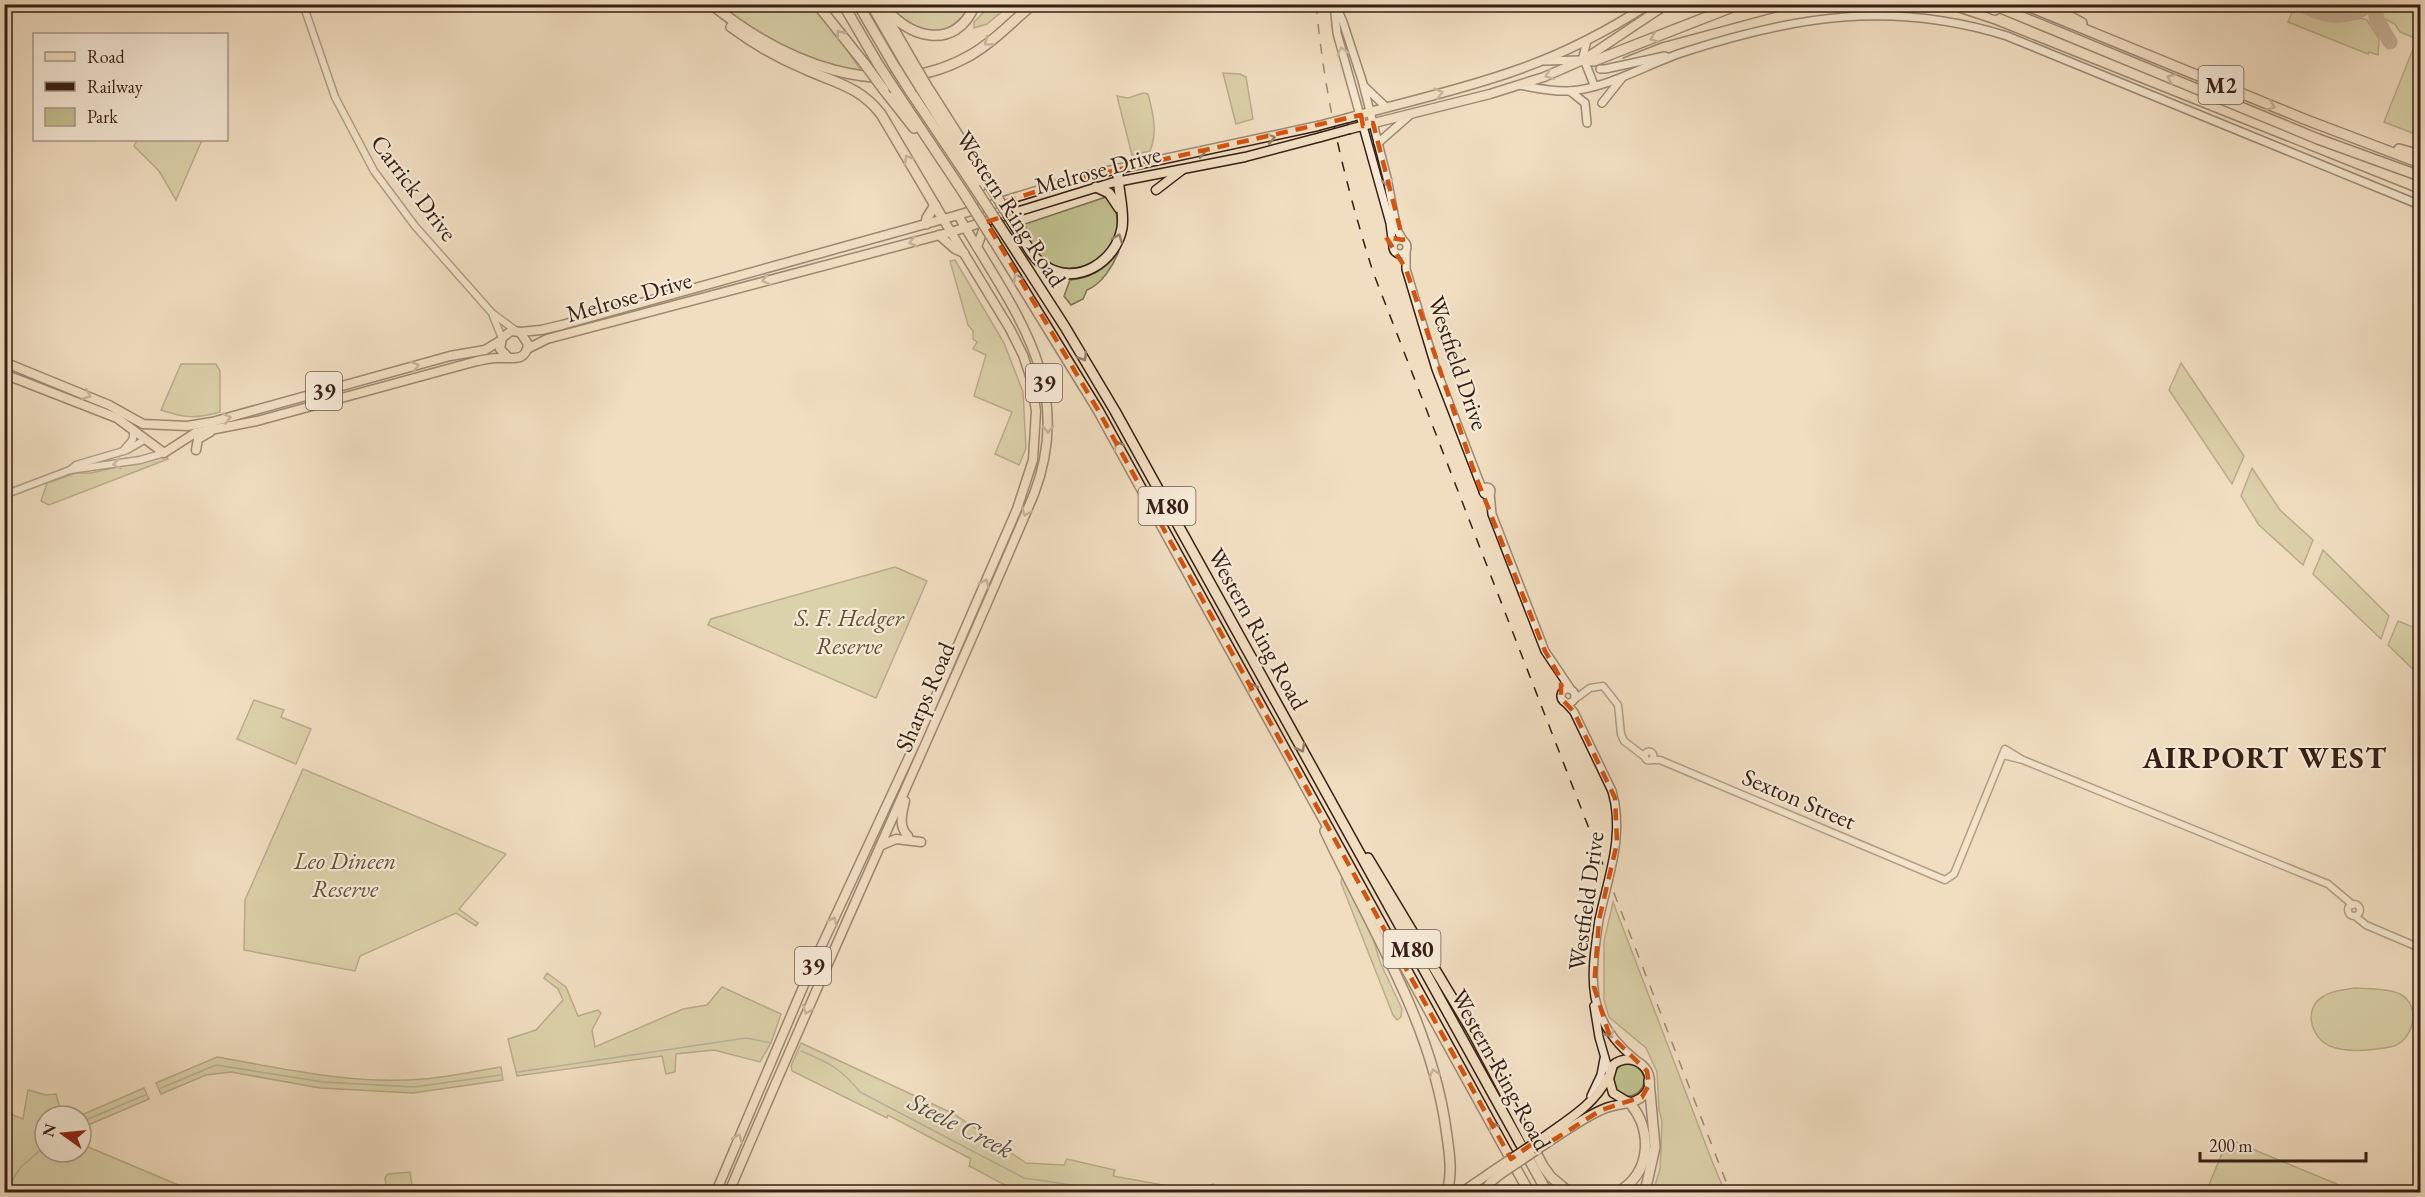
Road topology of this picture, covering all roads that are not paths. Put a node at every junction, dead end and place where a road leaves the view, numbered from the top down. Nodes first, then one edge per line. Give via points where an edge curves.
1 (303, 4) edge
2 (704, 4) edge
3 (711, 4) edge
4 (818, 4) edge
5 (843, 4) edge
6 (858, 4) edge
7 (871, 4) edge
8 (881, 4) edge
9 (975, 4) edge
10 (1033, 4) edge
11 (1334, 4) edge
12 (1649, 4) edge
13 (1667, 4) edge
14 (1740, 4) edge
15 (1980, 4) edge
16 (1991, 4) edge
17 (2022, 4) edge
18 (2047, 4) edge
19 (2043, 25) junction
20 (1597, 35) junction
21 (1587, 40) junction
22 (1601, 53) junction
23 (1679, 54) junction
24 (1583, 60) junction
25 (1542, 61) junction
26 (909, 62) junction
27 (2168, 63) junction
28 (1600, 69) junction
29 (1623, 76) junction
30 (1602, 83) junction
31 (1363, 84) junction
32 (1519, 85) junction
33 (1594, 86) junction
34 (1570, 91) junction
35 (1602, 103) dead end
36 (1386, 107) junction
37 (1365, 113) junction
38 (1411, 114) junction
39 (1373, 123) junction
40 (1587, 123) dead end
41 (1363, 126) junction
42 (2322, 126) junction
43 (2318, 139) junction
44 (1378, 143) junction
45 (935, 153) junction
46 (2421, 155) edge
47 (2421, 163) edge
48 (1185, 168) junction
49 (1118, 169) junction
50 (2421, 176) edge
51 (2421, 181) edge
52 (1117, 182) junction
53 (982, 186) junction
54 (1096, 187) junction
55 (1156, 190) dead end
56 (935, 205) junction
57 (2421, 205) edge
58 (1122, 213) junction
59 (958, 215) junction
60 (943, 219) junction
61 (986, 222) junction
62 (926, 224) junction
63 (965, 228) junction
64 (951, 232) junction
65 (939, 235) junction
66 (1013, 235) junction
67 (1403, 240) junction
68 (977, 247) junction
69 (1394, 249) junction
70 (1406, 251) junction
71 (964, 253) junction
72 (785, 263) junction
73 (1407, 269) junction
74 (788, 274) junction
75 (492, 313) junction
76 (518, 332) junction
77 (501, 339) junction
78 (527, 349) junction
79 (509, 358) junction
80 (4, 362) edge
81 (4, 374) edge
82 (1043, 377) junction
83 (1031, 379) junction
84 (53, 381) junction
85 (353, 383) junction
86 (49, 392) junction
87 (357, 394) junction
88 (170, 423) junction
89 (159, 424) junction
90 (133, 428) junction
91 (213, 431) junction
92 (185, 438) junction
93 (146, 439) junction
94 (196, 450) dead end
95 (123, 451) junction
96 (164, 453) junction
97 (70, 470) junction
98 (4, 495) edge
99 (1561, 679) junction
100 (1590, 688) junction
101 (1571, 689) junction
102 (1563, 698) junction
103 (1574, 699) junction
104 (1574, 712) junction
105 (926, 746) junction
106 (1290, 756) junction
107 (904, 766) junction
108 (912, 778) junction
109 (1319, 780) junction
110 (908, 836) dead end
111 (921, 842) dead end
112 (880, 847) junction
113 (2350, 907) junction
114 (2357, 914) junction
115 (2421, 948) edge
116 (809, 973) junction
117 (821, 978) junction
118 (1595, 998) junction
119 (1604, 1057) junction
120 (1638, 1062) junction
121 (1609, 1072) junction
122 (1649, 1081) junction
123 (774, 1086) junction
124 (753, 1102) junction
125 (1629, 1102) junction
126 (1581, 1111) junction
127 (1545, 1140) junction
128 (1499, 1171) junction
129 (716, 1192) edge
130 (729, 1192) edge
131 (1447, 1192) edge
132 (1462, 1192) edge
133 (1484, 1192) edge
134 (1529, 1192) edge
135 (1547, 1192) edge
136 (1569, 1192) edge
137 (1618, 1192) edge
138 (1645, 1192) edge

1 - 75 street, Carrick Drive via 330,87 363,154 402,210
56 -> 2 highway via 881,114 866,98 848,86 763,49
10 -> 3 highway via 970,56 937,70 893,79 843,73 797,57 742,28
45 -> 4 highway, bridge
5 - 45 highway, Western Ring Road / M80, bridge
6 - 53 highway, Western Ring Road / M80, bridge via 910,91
7 - 26 highway
8 - 9 highway via 905,27 930,35 946,34 959,27
8 - 26 highway
11 - 31 main road
37 -> 11 main road via 1337,33
12 - 20 main road, Melrose Drive
13 - 22 main road
14 -> 22 highway via 1617,52
15 - 19 highway
16 - 19 highway, M2
17 - 27 highway, M2
18 - 27 highway
43 -> 19 highway, M2
20 - 21 main road, Melrose Drive
20 - 22 main road
21 - 24 main road
21 - 25 main road, Melrose Drive
22 - 24 highway via 1592,61
22 - 28 highway
23 - 28 main road
23 - 29 main road
23 - 57 main road via 1829,17 1907,14 1947,19 2007,36
24 - 25 main road
24 - 28 main road
24 -> 32 main road, Melrose Drive
24 - 33 main road
36 -> 25 main road, Melrose Drive
26 - 53 highway, bridge
27 -> 42 highway, M2
28 - 30 main road
28 - 33 main road
29 - 30 main road
29 - 35 main road
30 - 33 main road
31 - 36 main road
31 - 37 main road
32 - 34 main road
32 - 38 main road, Melrose Drive
33 - 34 main road
34 - 40 main road via 1584,102
36 - 37 main road, Melrose Drive
37 - 39 main road
37 - 41 main road, Westfield Drive
49 -> 37 main road, Melrose Drive, bridge
38 - 39 main road, Melrose Drive
38 - 44 main road
39 - 41 main road, Melrose Drive
39 - 44 main road
41 - 48 main road, Melrose Drive, bridge via 1245,157
41 - 69 main road, Westfield Drive
42 - 46 highway
42 - 47 highway, M2
43 - 50 highway, M2
43 - 51 highway
44 -> 67 main road via 1397,230
106 -> 45 highway, Western Ring Road / M80, bridge via 1098,410
48 - 52 main road, Melrose Drive
48 - 55 main road
49 - 52 highway
49 - 59 main road, Melrose Drive
52 - 54 main road, Melrose Drive
52 - 58 highway
53 - 66 highway, Western Ring Road / M80, bridge
53 - 66 highway, bridge
54 - 58 highway via 1109,193
54 - 61 main road, Melrose Drive
56 - 60 highway
56 - 62 highway
66 -> 58 highway via 1045,266 1058,272 1081,272 1110,254 1122,230
59 - 60 main road, Melrose Drive / 39
59 - 63 main road, Sharps Road / 39
60 - 62 main road, Melrose Drive / 39
60 - 64 main road, Sharps Road
61 - 63 main road, Melrose Drive
61 - 68 main road
62 - 72 main road, Melrose Drive / 39
63 - 64 main road, Melrose Drive
63 - 68 main road, Sharps Road / 39
64 - 65 main road, Melrose Drive
64 - 71 main road, Sharps Road
65 - 71 main road, 39
65 -> 74 main road, Melrose Drive / 39
66 -> 109 highway, Western Ring Road / M80
67 - 69 main road via 1396,241
67 - 70 main road
68 - 82 main road, Sharps Road / 39 via 1026,332
69 - 70 main road via 1400,254
69 - 73 main road, Westfield Drive
70 - 73 main road, Westfield Drive
71 - 83 main road, Sharps Road / 39 via 1015,338
72 - 74 main road
72 - 76 main road, Melrose Drive / 39 via 542,330
73 - 99 main road, Westfield Drive via 1440,380 1474,470 1486,491 1486,505 1545,651
74 -> 78 main road, Melrose Drive / 39 via 547,339
75 - 76 street, Carrick Drive
75 - 77 street, Carrick Drive
76 - 77 main road, 39 via 508,332
76 - 78 main road via 527,339
77 - 79 main road via 500,350
85 -> 77 main road, 39 via 485,350
78 - 79 main road, 39 via 522,356
79 - 87 main road, 39 via 477,361
80 - 84 main road, 39
81 - 86 main road
82 - 83 main road
82 -> 105 main road, Sharps Road / 39 via 1048,434 1041,477
107 -> 83 main road, Sharps Road / 39 via 1028,482 1036,433
84 - 86 main road
84 -> 89 main road, 39 via 110,405 140,423
85 - 87 main road
88 -> 85 main road, 39 via 187,426 212,422
86 - 90 main road
87 - 91 main road, 39
88 - 89 main road, 39
88 - 92 main road
89 - 93 main road
90 - 93 main road
90 - 95 street via 133,439
91 - 92 main road, 39
91 - 94 main road via 198,439
92 - 96 main road, 39
93 - 95 street
93 - 96 main road
95 - 97 street
96 -> 97 street
97 - 98 street
99 - 101 main road, Westfield Drive
99 - 102 main road, Westfield Drive
100 - 101 street, Sexton Street
100 - 103 street
100 - 113 street, Sexton Street via 1601,685 1615,700 1622,738 1632,748 1945,878 1957,861 2004,752 2328,884
101 - 102 main road via 1564,690
101 - 103 main road
102 - 103 main road via 1570,703
102 - 104 main road, Westfield Drive
103 - 104 main road, Westfield Drive
104 - 118 main road, Westfield Drive, bridge via 1612,791 1617,817 1617,843 1594,960
105 - 107 main road via 910,765
105 - 108 main road, Sharps Road / 39
131 -> 106 highway via 1451,1167 1443,1107 1419,1030 1383,945
134 -> 106 highway, Western Ring Road / M80
116 -> 107 main road, Sharps Road / 39
108 - 110 main road via 901,823
108 - 112 main road, Sharps Road / 39
109 - 135 highway, Western Ring Road / M80
109 - 136 highway via 1441,979 1544,1166
111 - 112 main road via 896,839
112 - 117 main road, Sharps Road / 39
113 - 114 street via 2350,915
113 - 114 street via 2358,906
114 - 115 street via 2372,928
116 - 117 main road
116 - 124 main road, Sharps Road / 39
117 -> 123 main road, Sharps Road / 39
118 - 119 main road, Westfield Drive
118 -> 120 main road, Westfield Drive via 1609,1034
119 - 121 main road, Westfield Drive
119 - 126 main road via 1596,1087
120 - 121 main road via 1619,1061
120 - 122 main road via 1645,1068
121 - 125 main road via 1613,1093
121 - 126 main road via 1600,1093
122 - 125 main road via 1642,1097
122 - 138 highway via 1655,1136
123 - 124 main road
123 - 130 main road, Sharps Road / 39
129 -> 124 main road, Sharps Road / 39
125 - 127 main road via 1596,1112
125 - 137 highway via 1643,1124 1646,1152 1637,1176
126 - 127 main road
127 - 128 main road, bridge
128 - 132 main road
128 - 133 main road

